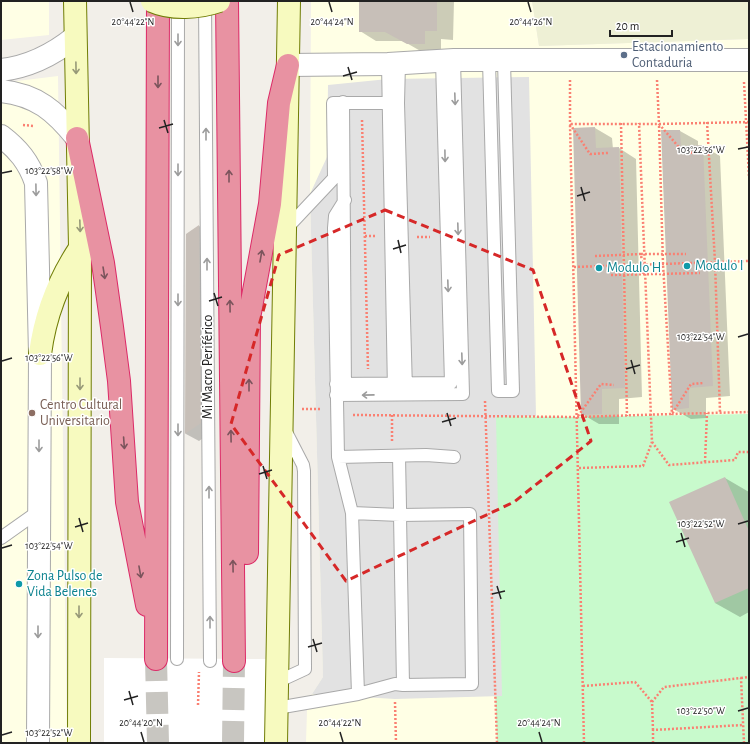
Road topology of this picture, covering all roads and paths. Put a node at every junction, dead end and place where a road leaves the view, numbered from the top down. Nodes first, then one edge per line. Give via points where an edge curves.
1 (75, 1) edge
2 (152, 1) edge
3 (158, 1) edge
4 (178, 1) edge
5 (205, 1) edge
6 (219, 1) edge
7 (227, 1) edge
8 (289, 1) edge
9 (75, 37) junction
10 (448, 60) junction
11 (497, 61) junction
12 (394, 64) junction
13 (288, 65) junction
14 (1, 70) edge
15 (747, 70) edge
16 (657, 74) dead end
17 (570, 75) dead end
18 (1, 91) edge
19 (338, 102) junction
20 (362, 103) junction
21 (392, 103) junction
22 (707, 122) junction
23 (748, 122) edge
24 (621, 123) junction
25 (639, 123) junction
26 (570, 124) junction
27 (659, 124) junction
28 (749, 125) edge
29 (36, 126) dead end
30 (8, 130) edge
31 (77, 138) junction
32 (608, 153) dead end
33 (696, 153) dead end
34 (749, 177) edge
35 (285, 230) junction
36 (365, 236) junction
37 (396, 237) junction
38 (447, 237) junction
39 (80, 247) junction
40 (663, 254) junction
41 (686, 254) dead end
42 (623, 255) junction
43 (643, 255) junction
44 (595, 256) dead end
45 (715, 262) junction
46 (749, 262) edge
47 (663, 264) junction
48 (643, 265) junction
49 (623, 266) junction
50 (574, 267) junction
51 (700, 273) dead end
52 (624, 274) junction
53 (644, 274) junction
54 (664, 274) junction
55 (611, 275) dead end
56 (40, 354) junction
57 (704, 383) dead end
58 (614, 385) dead end
59 (369, 389) junction
60 (394, 389) junction
61 (406, 389) junction
62 (341, 390) junction
63 (485, 400) dead end
64 (301, 401) dead end
65 (301, 409) junction
66 (720, 412) junction
67 (749, 412) edge
68 (707, 413) junction
69 (336, 414) junction
70 (672, 414) junction
71 (370, 415) junction
72 (485, 416) junction
73 (627, 416) junction
74 (651, 416) junction
75 (578, 417) junction
76 (291, 419) junction
77 (652, 442) junction
78 (749, 452) edge
79 (400, 456) junction
80 (338, 457) junction
81 (454, 457) dead end
82 (705, 462) junction
83 (579, 468) junction
84 (39, 512) junction
85 (352, 513) junction
86 (400, 515) junction
87 (1, 538) edge
88 (167, 659) junction
89 (210, 661) dead end
90 (749, 677) edge
91 (741, 678) junction
92 (403, 685) junction
93 (583, 686) junction
94 (358, 694) junction
95 (652, 702) junction
96 (277, 708) junction
97 (743, 725) junction
98 (653, 730) junction
99 (38, 743) edge
100 (79, 743) edge
101 (276, 743) edge
102 (497, 743) edge
103 (584, 743) edge
104 (653, 743) edge
105 (744, 743) edge

1 - 9 main road
2 - 6 main road, bridge via 163,5 191,7
3 -> 88 highway
4 -> 88 lane
89 -> 5 lane, Mi Macro Periférico
7 - 13 highway via 234,661 247,580 249,318 270,204 278,103
8 - 13 main road
9 - 14 street via 55,52
9 -> 31 main road
10 - 11 street
10 - 12 street
10 -> 38 lane
10 -> 61 lane via 463,394
11 - 11 lane via 498,391 513,391
11 - 15 street
12 - 13 street
12 - 21 lane
13 - 35 main road
15 - 23 path
16 - 27 path
17 - 26 path
18 - 31 street via 40,102 52,110
19 - 20 lane
19 - 35 lane via 334,178
19 - 62 lane via 345,200 335,216 334,228
20 - 21 lane
20 - 36 path
21 - 37 lane
22 - 23 path
22 - 27 path
22 - 45 path
23 - 28 path
23 - 34 path
24 - 25 path
24 - 26 path
24 - 42 path
25 - 27 path
25 - 43 path
26 - 32 path via 590,154
26 - 50 path
27 - 33 path via 683,152
27 - 40 path
29 - 30 path
30 -> 56 street via 32,170 36,183
31 -> 39 main road
31 -> 88 highway via 103,263 119,381 128,502
35 - 76 main road
36 - 37 path
36 - 59 path
37 - 38 path
37 - 60 lane
37 - 61 lane
38 -> 61 lane via 451,383
39 - 56 main road via 53,298
39 -> 100 main road
40 - 41 path
40 - 43 path
40 - 47 path
42 - 43 path
42 - 44 path
42 - 49 path
43 - 48 path
45 - 46 path
45 - 47 path
45 - 66 path
47 - 48 path
47 - 54 path
48 - 49 path
48 - 53 path
49 - 50 path
49 - 52 path
50 - 75 path
51 - 54 path
52 - 53 path
52 - 55 path
52 - 73 path
53 - 54 path
53 - 74 path
54 - 70 path
56 -> 84 street
57 - 70 path via 691,384
58 - 75 path via 601,384
59 - 60 lane
59 -> 62 lane
59 - 71 path
60 - 61 lane
62 - 69 lane
63 - 72 path
64 - 65 path
65 - 69 path via 325,409
65 - 76 path
66 - 67 path
66 - 68 path
68 - 70 path
68 - 82 path
69 - 71 path
69 - 80 lane
70 - 74 path
71 - 72 path
72 - 75 path
72 - 102 path
73 - 74 path
73 - 75 path
74 - 77 path
75 - 83 path
76 - 96 main road
77 - 82 path via 669,465
77 - 83 path via 643,466
78 - 82 path via 738,452 735,460
79 - 80 lane
79 - 81 lane
79 - 86 lane
80 - 85 lane
83 - 93 path
84 - 87 lane
84 -> 99 street
85 - 86 lane
85 - 94 lane
86 - 92 lane
86 - 92 lane via 470,514 472,684
90 - 91 path
91 - 95 path via 664,687
91 - 97 path
92 - 94 lane via 394,684
93 - 95 path via 635,682
93 - 103 path
94 - 96 lane
95 - 98 path
96 - 101 main road
97 - 98 path
97 - 105 path
98 - 104 path

